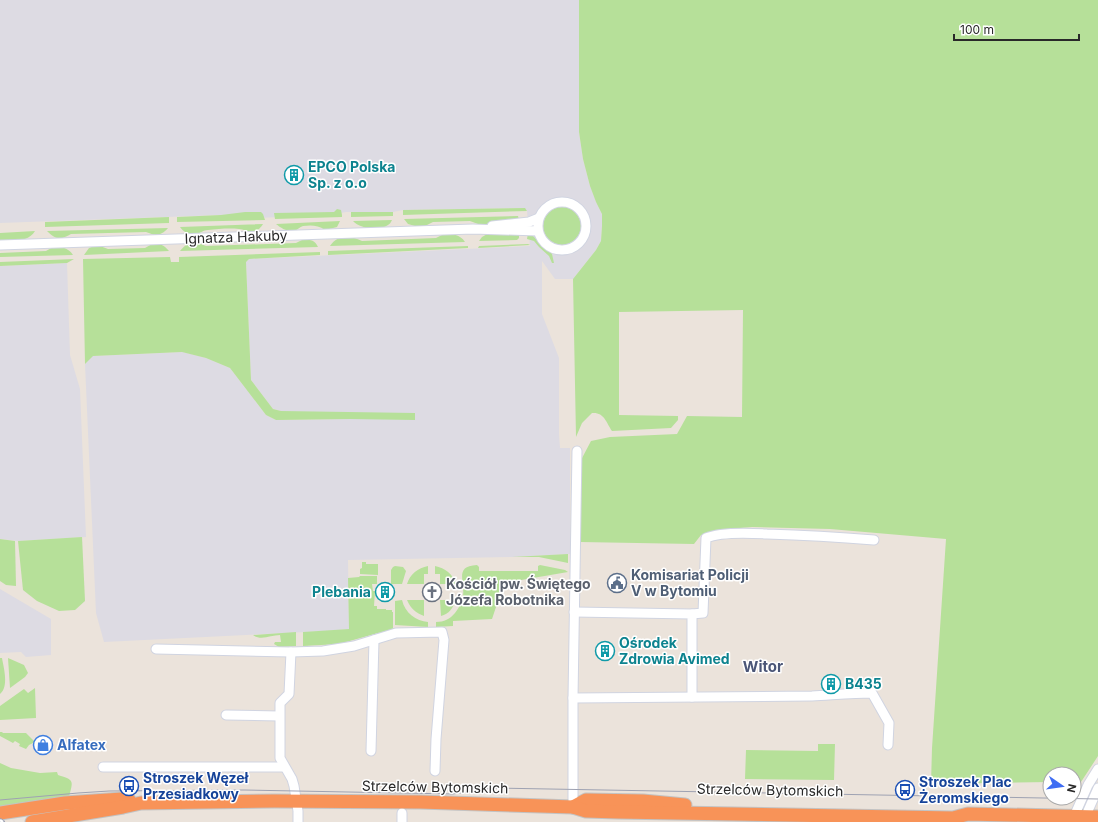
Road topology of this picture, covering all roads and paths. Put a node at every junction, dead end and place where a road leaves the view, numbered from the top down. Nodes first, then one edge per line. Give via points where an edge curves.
1 (539, 218) junction
2 (473, 229) junction
3 (538, 231) junction
4 (0, 245) edge
5 (576, 451) dead end
6 (874, 540) dead end
7 (574, 612) junction
8 (692, 614) junction
9 (374, 640) junction
10 (156, 649) dead end
11 (292, 652) junction
12 (692, 697) junction
13 (573, 698) junction
14 (226, 714) dead end
15 (279, 716) junction
16 (888, 745) dead end
17 (371, 751) dead end
18 (103, 767) dead end
19 (284, 767) junction
20 (1098, 769) edge
21 (435, 771) dead end
22 (1098, 788) edge
23 (297, 802) junction
24 (141, 803) junction
25 (573, 807) junction
26 (0, 813) edge
27 (968, 814) junction
28 (1032, 816) junction
29 (909, 819) edge
30 (1082, 819) edge
31 (32, 822) edge
32 (298, 822) edge
33 (1044, 822) edge

1 - 2 street, Ignatza Hakuby via 528,222
1 - 3 street
1 - 3 street via 551,204 569,202 578,207 587,227 582,240 575,247 566,250 549,247
2 - 3 street, Ignatza Hakuby
2 - 4 street, Ignatza Hakuby
5 - 7 street
6 - 8 street via 749,533 712,535 706,538 703,614
7 - 8 street
7 - 13 street
8 - 12 street
9 - 11 street, Strzelców Bytomskich via 331,650
9 - 17 street
9 - 21 street, Strzelców Bytomskich via 396,633 442,632 444,640
10 - 11 street, Strzelców Bytomskich
11 - 15 street via 289,694 280,703
12 - 13 street
12 - 16 street via 872,693 889,723
13 - 25 street
14 - 15 street
15 - 19 street via 280,758
18 - 19 street
19 - 23 street via 292,779
20 - 30 street via 1088,785
22 - 30 street
23 - 24 highway, Strzelców Bytomskich
23 - 25 highway, Strzelców Bytomskich via 420,802
23 - 32 street
24 - 26 highway via 122,799 107,800 65,803
24 - 31 highway, Strzelców Bytomskich
25 - 27 highway, Strzelców Bytomskich via 586,800 643,801 680,805 953,810
25 - 29 highway, Strzelców Bytomskich via 586,811
27 - 28 highway, Strzelców Bytomskich
27 - 29 highway, Strzelców Bytomskich via 953,818
28 - 30 highway, Strzelców Bytomskich
28 - 33 highway

